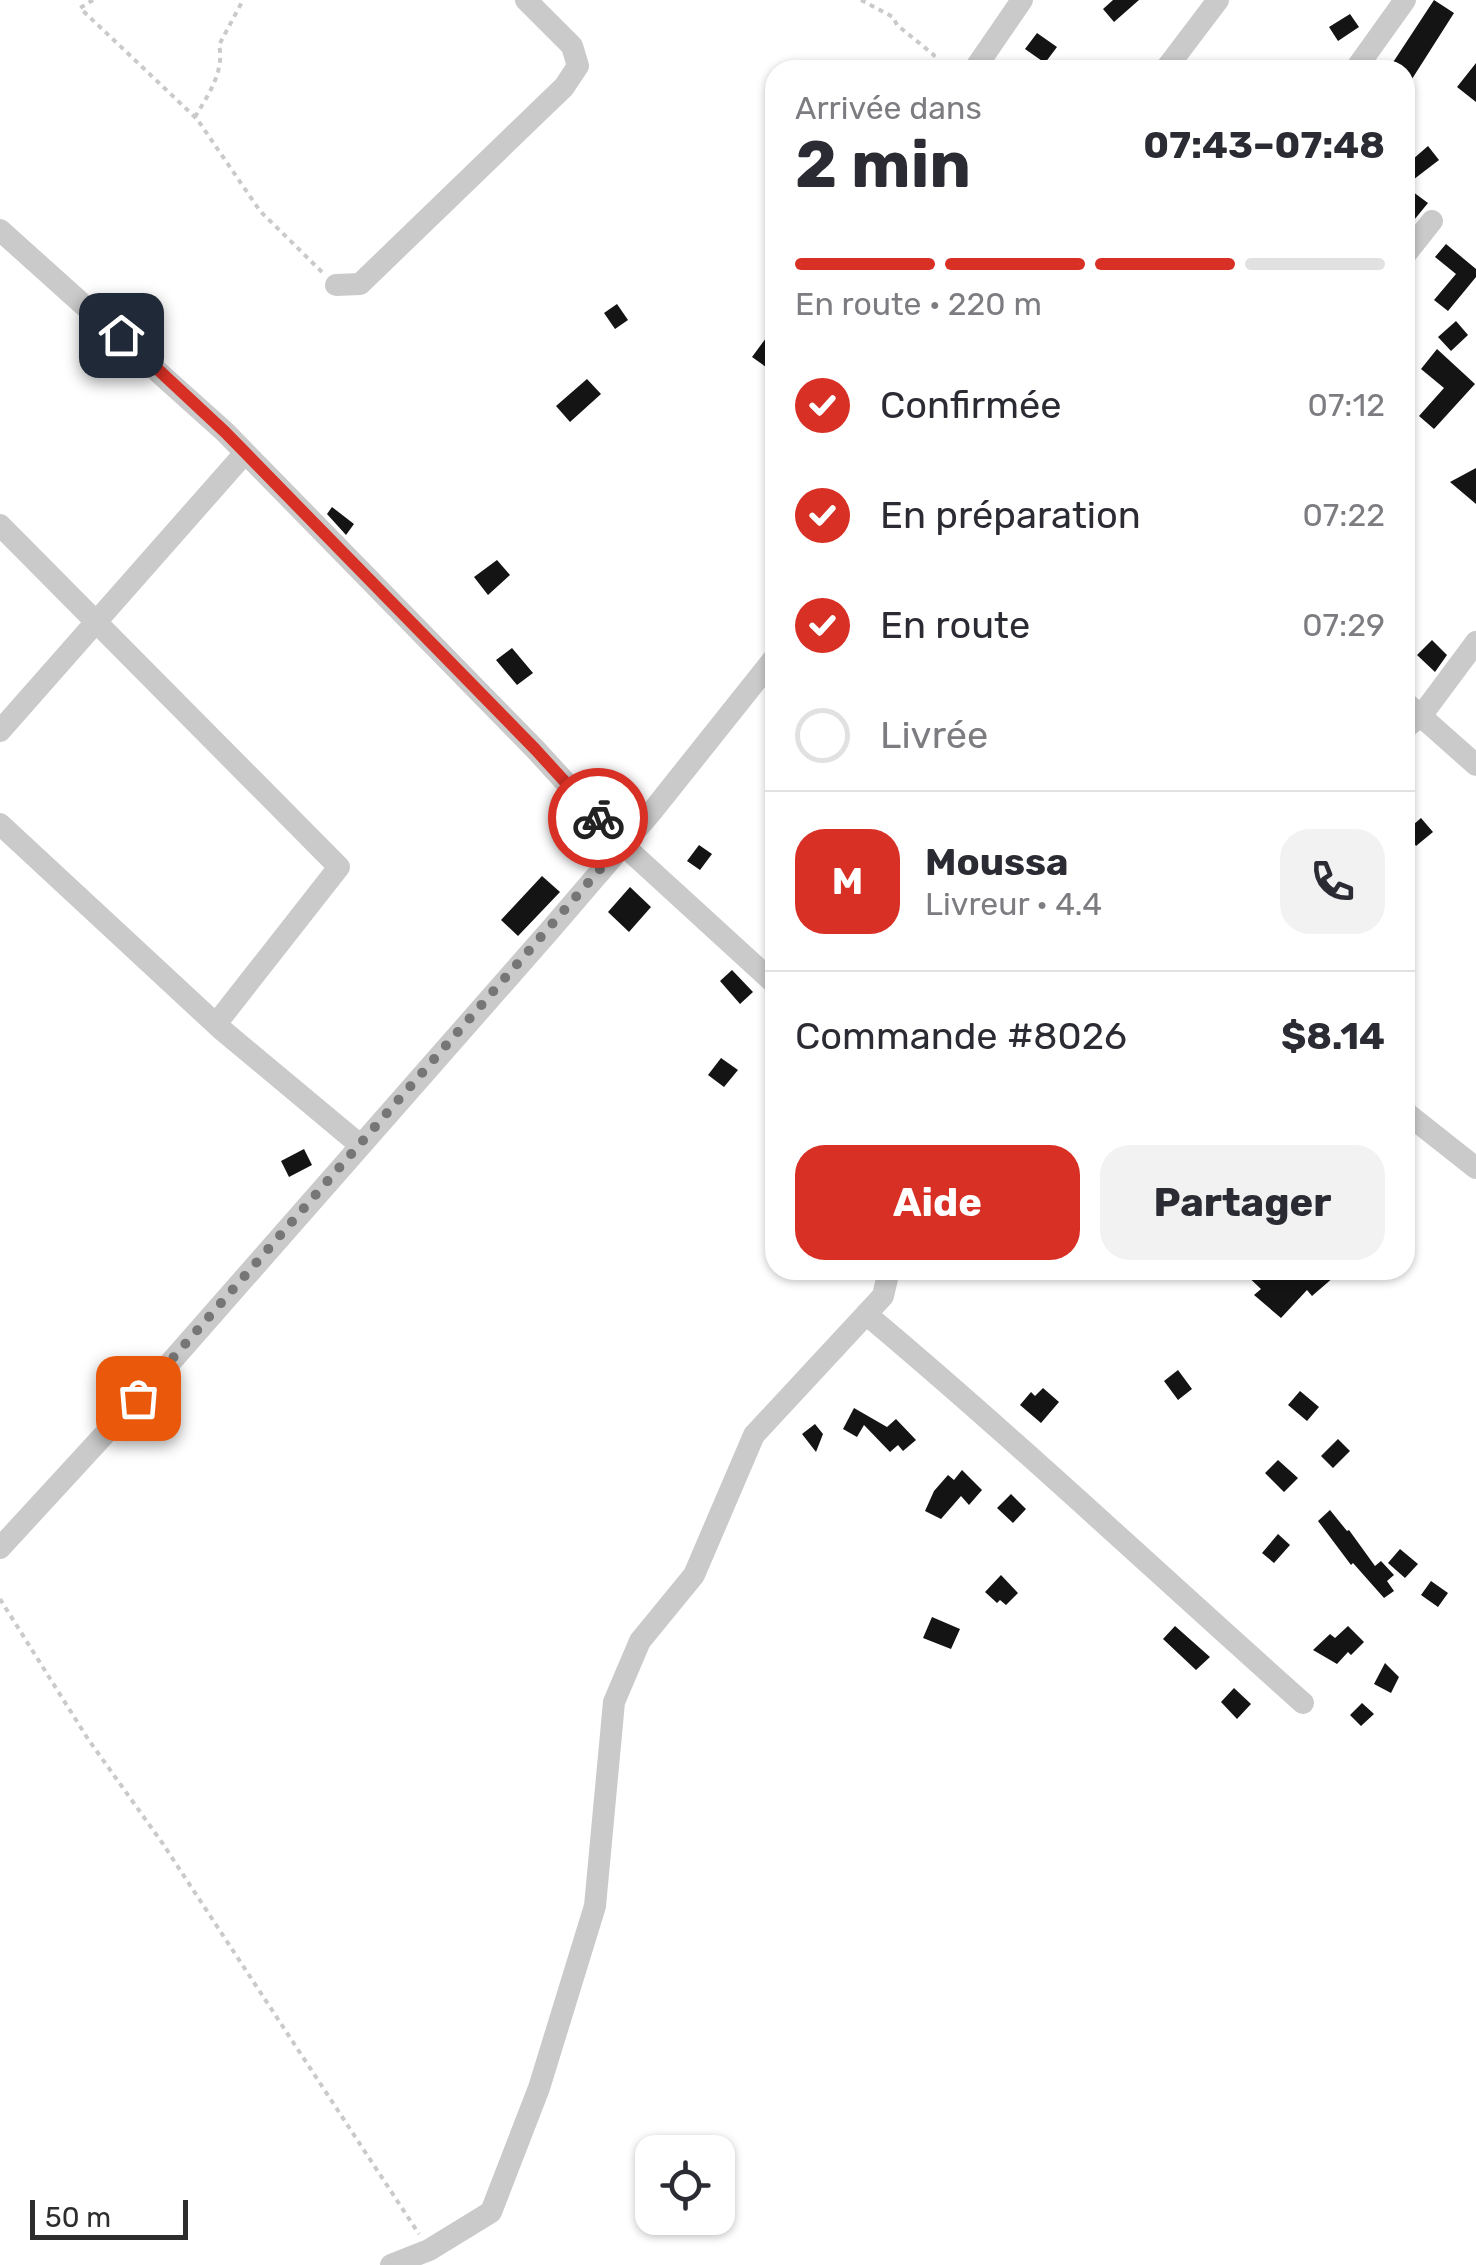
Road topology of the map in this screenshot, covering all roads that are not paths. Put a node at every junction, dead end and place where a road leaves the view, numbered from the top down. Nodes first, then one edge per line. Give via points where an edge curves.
1 (526, 0) edge
2 (1022, 0) edge
3 (1218, 0) edge
4 (1405, 0) edge
5 (981, 60) edge
6 (1172, 60) edge
7 (1362, 60) edge
8 (1432, 221) dead end
9 (0, 230) edge
10 (1415, 242) edge
11 (336, 285) road end
12 (245, 453) junction
13 (0, 525) edge
14 (95, 622) junction
15 (1476, 642) edge
16 (765, 670) edge
17 (1415, 709) edge
18 (1415, 719) edge
19 (0, 731) edge
20 (1476, 765) edge
21 (0, 824) edge
22 (622, 844) junction
23 (765, 975) edge
24 (216, 1024) junction
25 (1415, 1120) edge
26 (360, 1145) junction
27 (1476, 1168) edge
28 (887, 1280) edge
29 (866, 1314) junction
30 (0, 1548) edge
31 (1302, 1704) dead end
32 (391, 2265) edge

1 - 11 street via 572,46 578,66 564,87 360,284
2 - 5 street
3 - 6 street
4 - 7 street
8 - 10 street
9 - 12 street
12 - 14 street
12 - 22 street
13 - 14 street
14 - 19 street
14 - 24 street via 340,867
15 - 17 street
16 - 22 street
18 - 20 street
21 - 24 street
22 - 23 street
22 - 26 street
24 - 26 street
25 - 27 street
26 - 30 street
28 - 29 street via 883,1296
29 - 31 street via 997,1424
29 - 32 street via 754,1434 694,1575 640,1641 614,1702 595,1906 534,2104 492,2212

